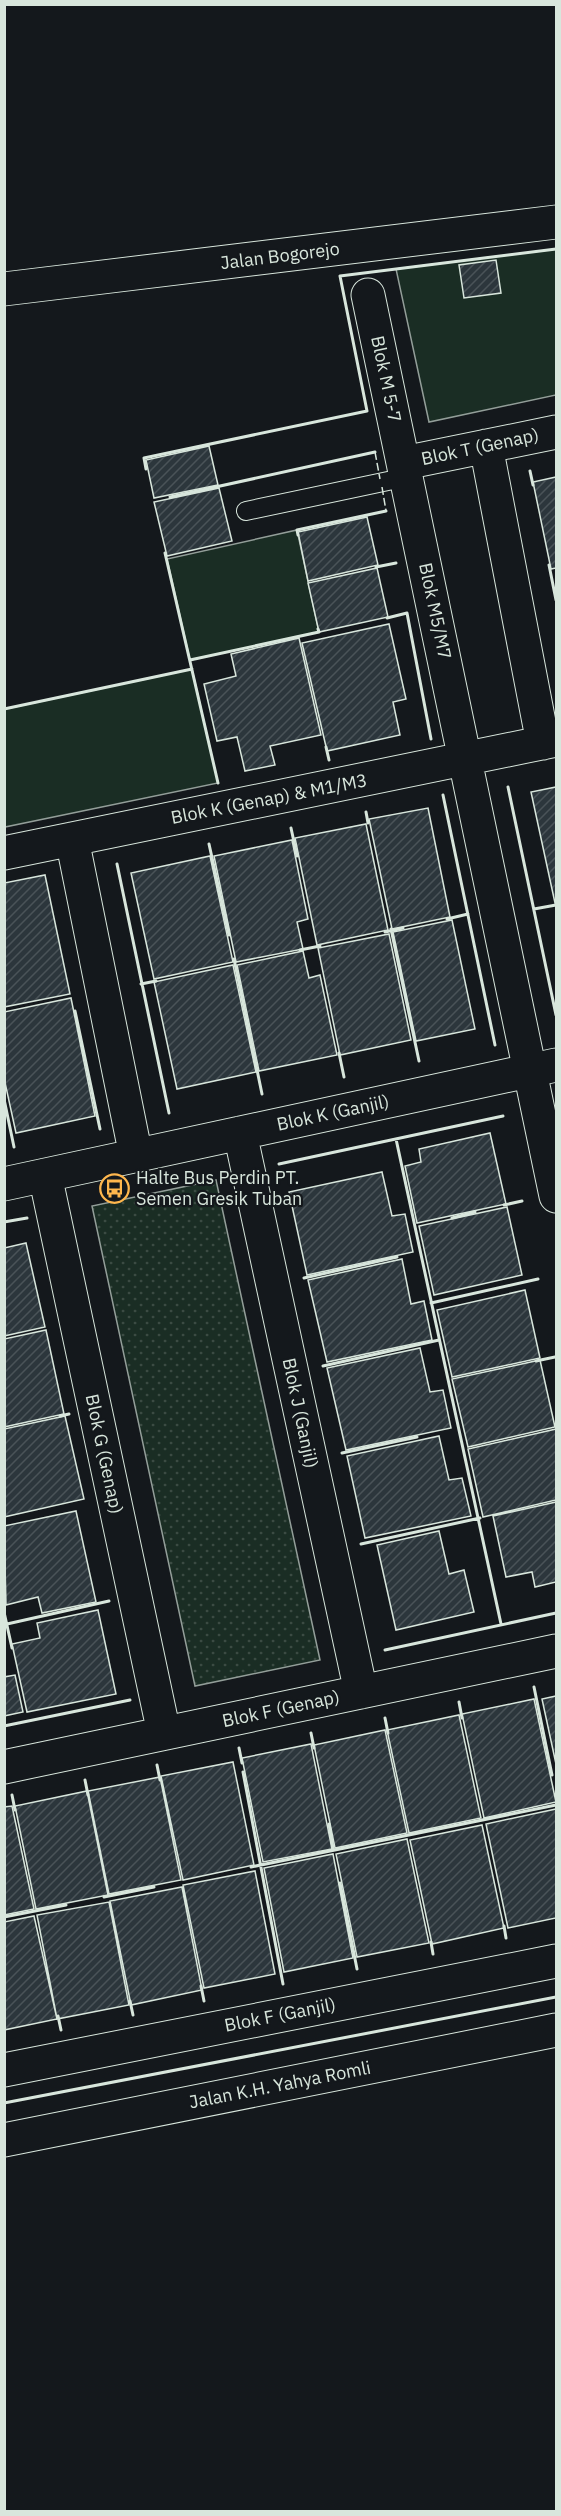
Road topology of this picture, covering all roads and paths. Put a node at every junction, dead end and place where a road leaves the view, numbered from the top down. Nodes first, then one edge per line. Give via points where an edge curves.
1 (556, 222) edge
2 (4, 289) edge
3 (368, 295) dead end
4 (556, 432) edge
5 (486, 446) junction
6 (405, 470) junction
7 (246, 511) dead end
8 (550, 741) edge
9 (465, 759) junction
10 (72, 839) junction
11 (4, 853) edge
12 (543, 1067) edge
13 (240, 1133) junction
14 (136, 1156) junction
15 (45, 1175) junction
16 (4, 1184) edge
17 (556, 1196) edge
18 (556, 1651) edge
19 (361, 1692) junction
20 (164, 1733) junction
21 (4, 1767) edge
22 (556, 1961) edge
23 (556, 2030) edge
24 (4, 2070) edge
25 (4, 2140) edge

1 - 2 street, Jalan Bogorejo
3 - 6 street, Blok M 5-7
4 - 5 street, Blok T (Genap)
5 - 6 street, Blok T (Genap)
5 - 8 street
6 - 7 lane
6 - 9 street, Blok M5/M7
8 - 9 street, Blok K (Genap) & M1/M3
9 - 10 street, Blok K (Genap) & M1/M3
9 - 12 street, Blok M5/M7
10 - 11 street, Blok K (Genap) & M1/M3
10 - 14 street
12 - 13 street, Blok K (Ganjil)
12 - 17 street, Blok M5/M7
13 - 14 street, Blok K (Ganjil)
13 - 19 street, Blok J (Ganjil)
14 - 15 street, Blok K (Ganjil)
15 - 16 street, Blok K (Ganjil)
15 - 20 street, Blok G (Genap)
18 - 19 street, Blok F (Genap)
19 - 20 street, Blok F (Genap)
20 - 21 street, Blok F (Genap)
22 - 24 street, Blok F (Ganjil)
23 - 25 street, Jalan K.H. Yahya Romli

